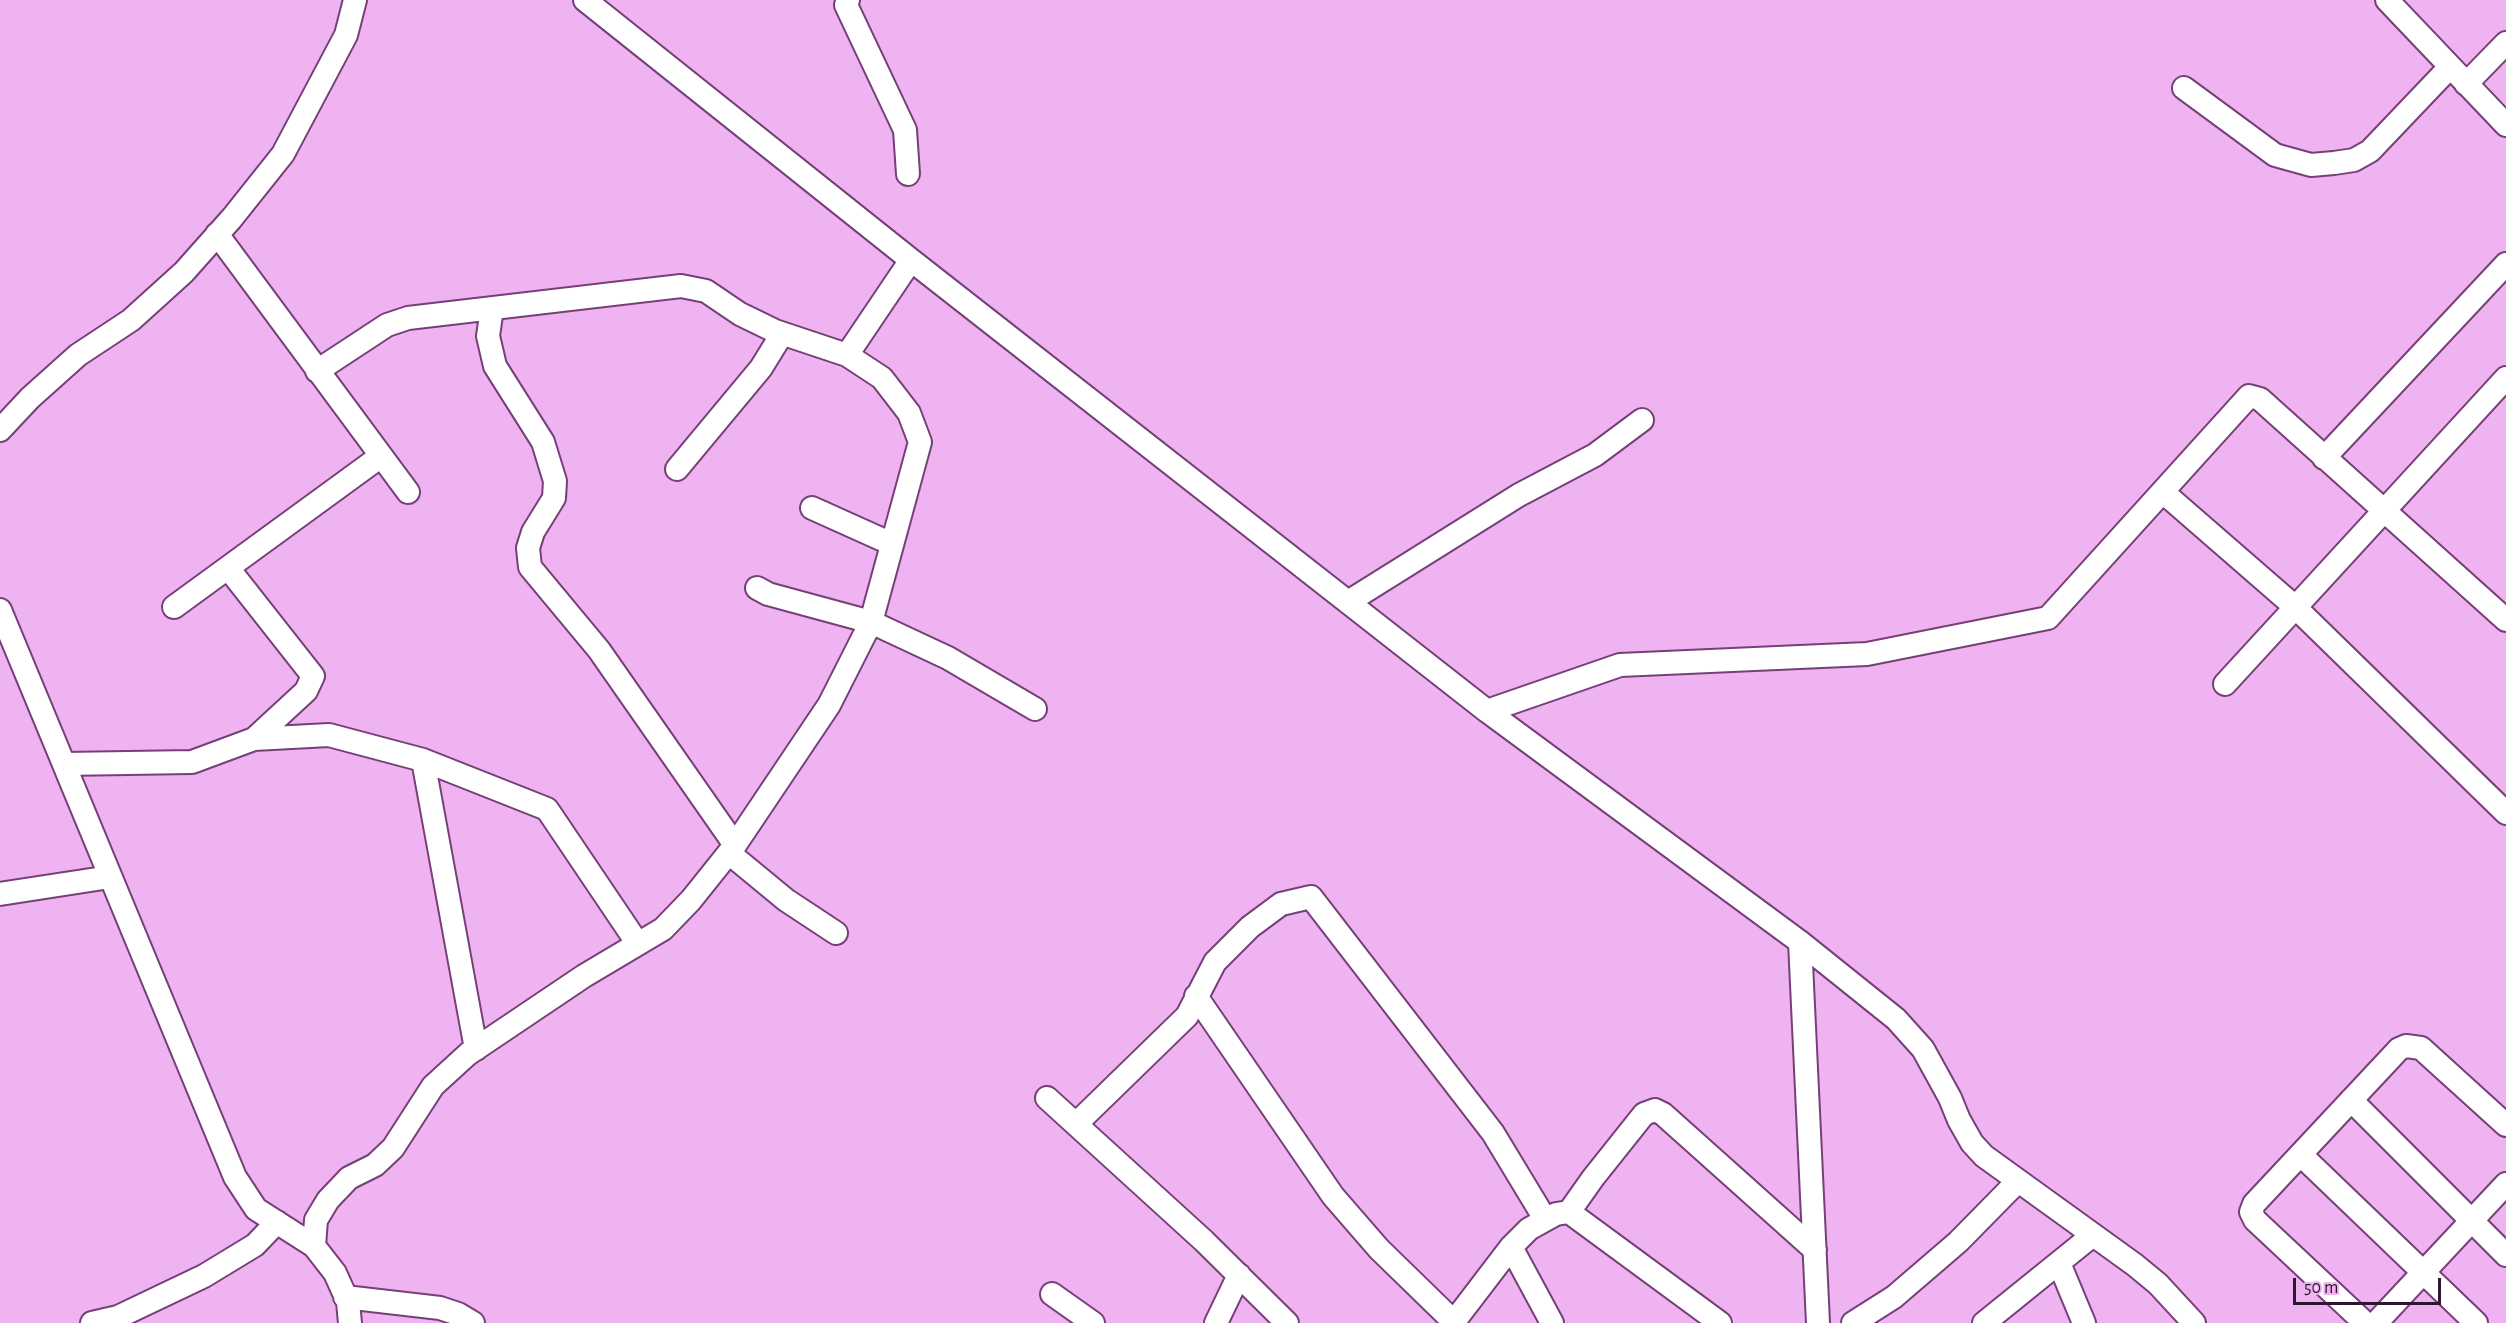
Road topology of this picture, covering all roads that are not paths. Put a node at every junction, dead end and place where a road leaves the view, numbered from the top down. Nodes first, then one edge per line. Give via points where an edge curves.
1 (355, 0) edge
2 (585, 0) edge
3 (848, 0) edge
4 (2387, 0) edge
5 (2506, 43) edge
6 (2450, 67) junction
7 (2466, 84) junction
8 (2184, 88) dead end
9 (2506, 125) edge
10 (908, 174) dead end
11 (217, 234) junction
12 (911, 260) junction
13 (2506, 264) edge
14 (492, 308) junction
15 (782, 334) junction
16 (847, 355) junction
17 (317, 371) junction
18 (2506, 378) edge
19 (1642, 420) dead end
20 (0, 430) edge
21 (381, 456) junction
22 (2324, 458) junction
23 (676, 468) dead end
24 (408, 492) dead end
25 (2164, 493) junction
26 (812, 508) dead end
27 (2385, 509) junction
28 (892, 544) junction
29 (228, 568) junction
30 (757, 588) dead end
31 (1348, 602) junction
32 (2294, 606) junction
33 (174, 607) dead end
34 (0, 610) edge
35 (2506, 621) edge
36 (871, 622) junction
37 (2225, 684) dead end
38 (1035, 709) dead end
39 (1486, 711) junction
40 (254, 739) junction
41 (423, 760) junction
42 (64, 764) junction
43 (2506, 813) edge
44 (732, 849) junction
45 (111, 877) junction
46 (0, 894) edge
47 (836, 933) dead end
48 (1800, 942) junction
49 (638, 944) junction
50 (1196, 996) junction
51 (476, 1049) junction
52 (1047, 1098) dead end
53 (2351, 1100) junction
54 (1076, 1125) junction
55 (2506, 1125) edge
56 (2301, 1155) junction
57 (2018, 1181) junction
58 (2506, 1184) edge
59 (1569, 1212) junction
60 (1545, 1219) junction
61 (2472, 1220) junction
62 (277, 1222) junction
63 (2093, 1235) junction
64 (314, 1246) junction
65 (1511, 1247) junction
66 (1815, 1250) junction
67 (2506, 1255) edge
68 (2059, 1263) junction
69 (2423, 1273) junction
70 (1239, 1275) junction
71 (1052, 1294) dead end
72 (345, 1297) junction
73 (1453, 1322) edge
74 (92, 1323) edge
75 (350, 1323) edge
76 (473, 1323) edge
77 (1093, 1323) edge
78 (1216, 1323) edge
79 (1287, 1323) edge
80 (1552, 1323) edge
81 (1720, 1323) edge
82 (1818, 1323) edge
83 (1853, 1323) edge
84 (1984, 1323) edge
85 (2084, 1323) edge
86 (2194, 1323) edge
87 (2365, 1323) edge
88 (2376, 1323) edge
89 (2476, 1323) edge

1 - 11 street via 346,35 283,154
2 - 12 street
3 - 10 street via 846,5 905,130
4 - 6 street
5 - 7 street
6 - 7 street
6 - 8 street via 2370,151 2354,160 2311,165 2275,155
7 - 9 street
11 - 17 street
11 - 20 street via 157,297 130,321 78,355
12 - 16 street
12 - 31 street
13 - 22 street
14 - 15 street via 681,286 706,291 740,314
14 - 17 street via 408,318 387,325
14 - 44 street via 488,336 495,366 543,442 555,482 554,498 528,548 530,567 598,650
15 - 16 street
15 - 23 street via 760,368
16 - 28 street via 882,378 909,413 920,442
17 - 21 street
18 - 27 street
19 - 31 street via 1595,455 1519,495
21 - 24 street
21 - 29 street
22 - 25 street via 2260,399 2249,396
22 - 27 street
25 - 32 street
25 - 39 street via 2048,618 1867,654 1620,665
26 - 28 street
27 - 32 street
27 - 35 street
28 - 36 street
29 - 33 street
29 - 40 street via 313,676 306,692
30 - 36 street
31 - 39 street
32 - 37 street
32 - 43 street
34 - 42 street
36 - 38 street via 948,658
36 - 44 street via 829,705
39 - 48 street
40 - 41 street via 329,735
40 - 42 street via 192,762
41 - 49 street via 547,809
41 - 51 street
42 - 45 street
44 - 47 street via 786,900
44 - 49 street via 692,900 663,929
45 - 46 street
45 - 62 street via 235,1177 256,1209
48 - 57 street via 1896,1020 1923,1049 1972,1143
48 - 66 street
49 - 51 street
50 - 54 street via 1187,1016
50 - 60 street via 1215,962 1250,927 1281,904 1311,897 1493,1133
50 - 73 street via 1333,1196 1379,1249
51 - 64 street via 433,1086 393,1148 375,1165 349,1178 328,1200 316,1220
52 - 54 street
53 - 55 street via 2399,1049 2414,1045
53 - 56 street
53 - 61 street
54 - 70 street
56 - 69 street
56 - 87 street via 2254,1204 2251,1212
57 - 63 street
57 - 83 street via 1958,1242 1894,1297
58 - 61 street
59 - 60 street
59 - 66 street via 1644,1114 1655,1110
59 - 81 street
60 - 65 street
61 - 67 street
61 - 69 street
62 - 64 street
62 - 74 street via 255,1245 204,1276 118,1317
63 - 68 street
63 - 86 street via 2158,1284
64 - 72 street via 335,1273
65 - 73 street
65 - 80 street
66 - 82 street
68 - 84 street
68 - 85 street
69 - 88 street
69 - 89 street
70 - 78 street
70 - 79 street
71 - 77 street
72 - 75 street
72 - 76 street via 440,1308

